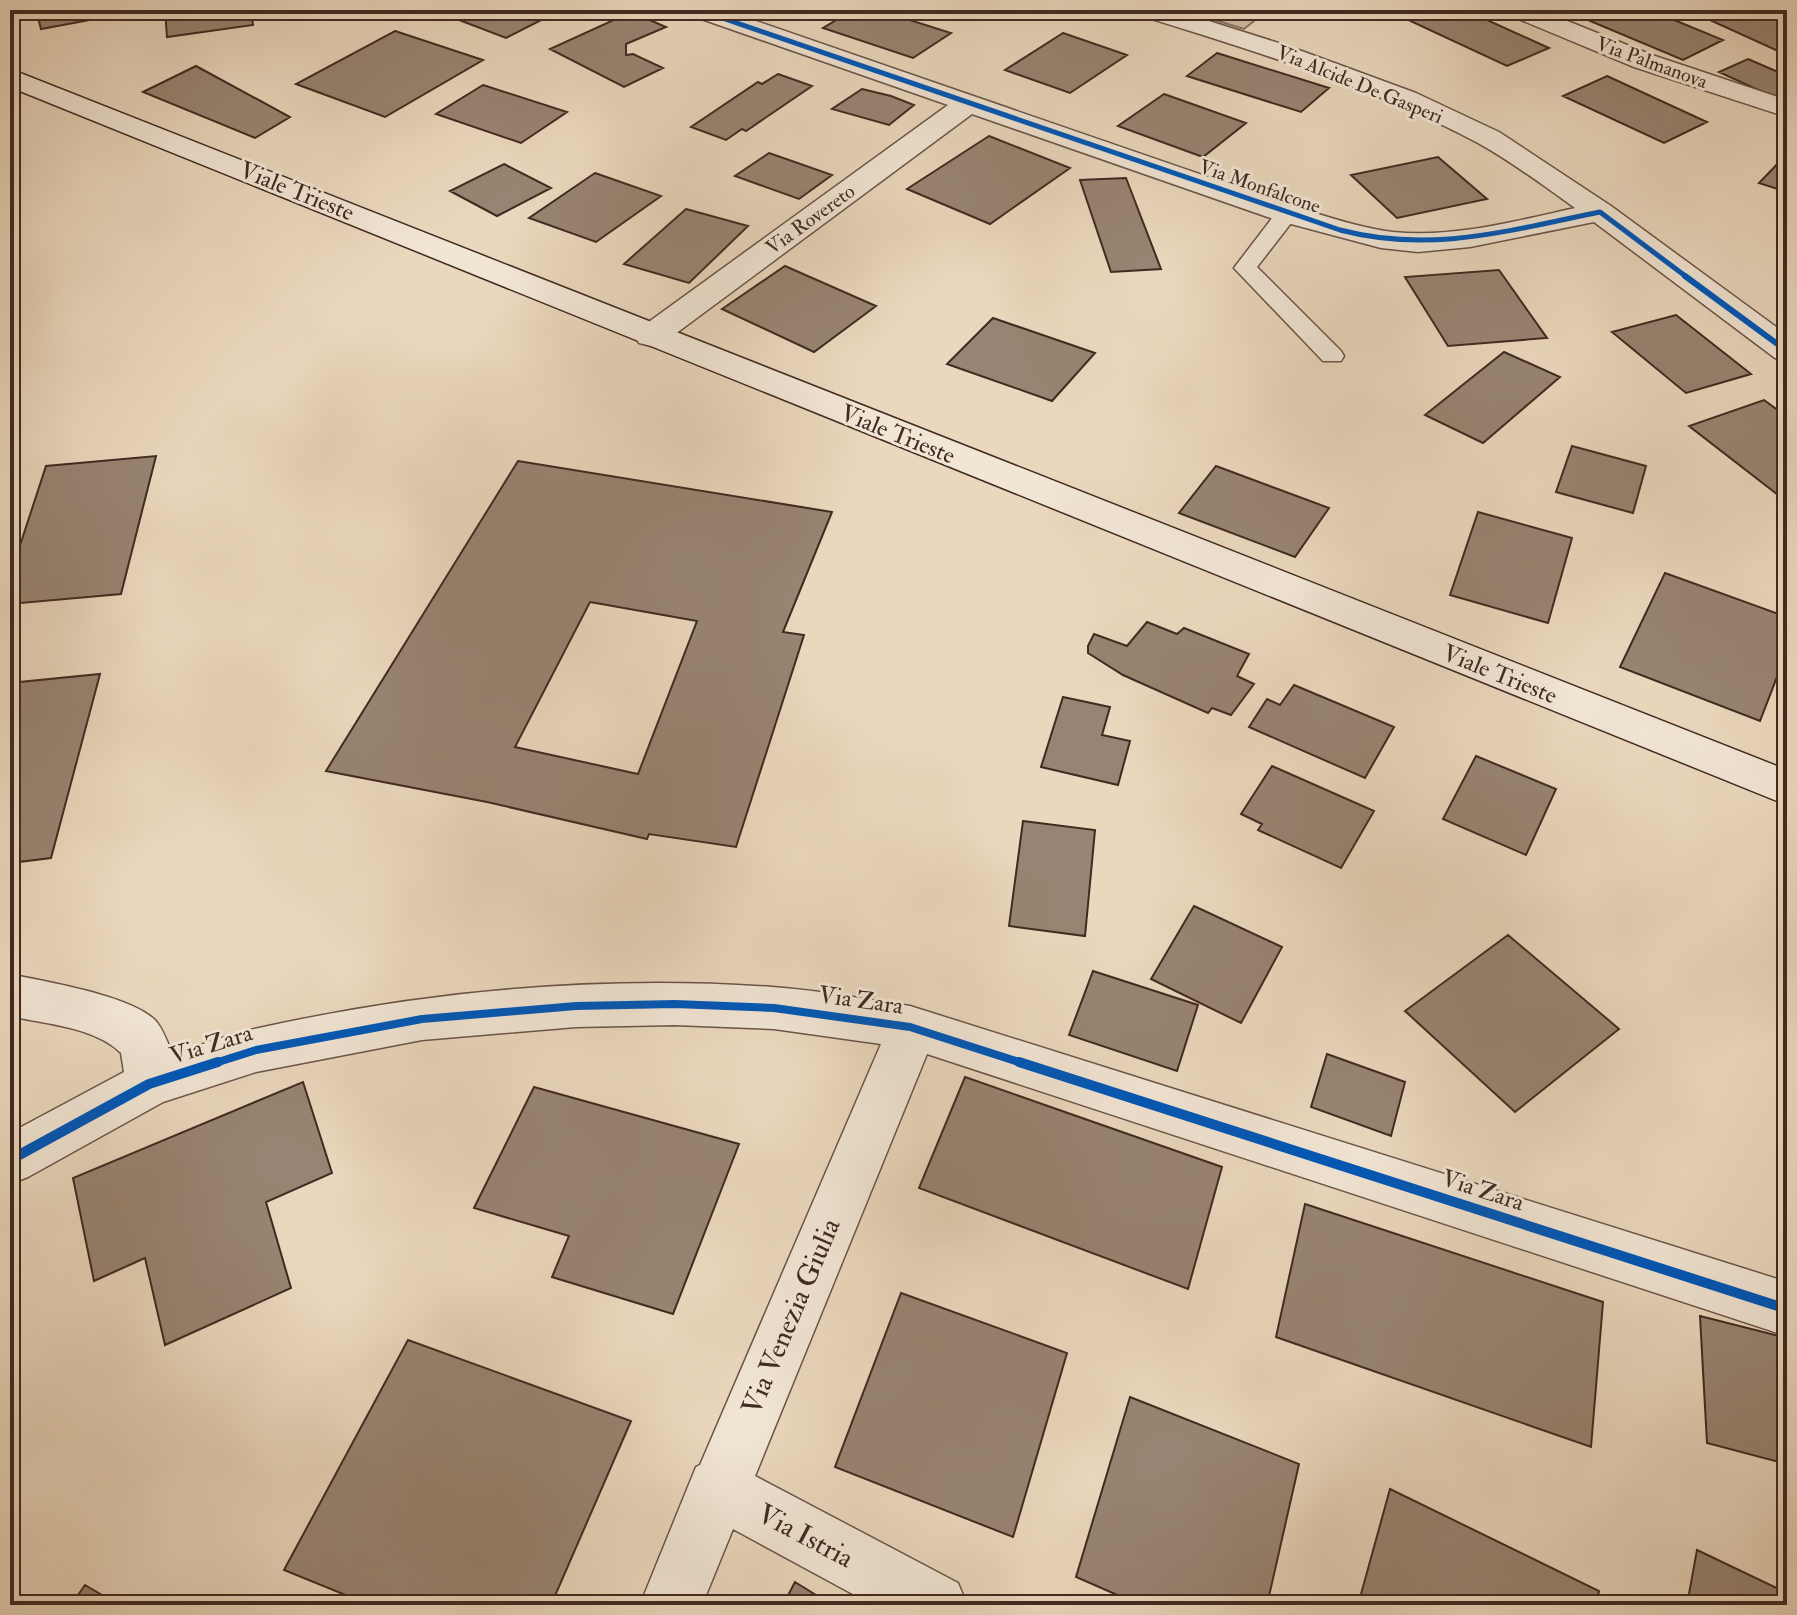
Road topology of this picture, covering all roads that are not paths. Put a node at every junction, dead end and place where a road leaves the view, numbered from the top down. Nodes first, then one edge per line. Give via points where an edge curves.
1 (699, 10) edge
2 (1148, 10) edge
3 (1518, 10) edge
4 (10, 77) edge
5 (969, 103) junction
6 (1787, 109) edge
7 (1600, 212) junction
8 (1287, 214) junction
9 (1787, 311) edge
10 (1751, 322) junction
11 (651, 336) junction
12 (1787, 351) edge
13 (1332, 356) dead end
14 (1787, 788) edge
15 (10, 995) edge
16 (910, 1027) junction
17 (149, 1084) junction
18 (10, 1160) edge
19 (1787, 1309) edge
20 (717, 1488) junction
21 (671, 1605) edge
22 (936, 1605) edge

1 - 5 street, Via Monfalcone
2 - 7 street, Via Alcide De Gasperi via 1404,97 1491,140
3 - 6 street, Via Palmanova via 1643,61
4 - 11 street, Viale Trieste
5 - 8 street, Via Monfalcone
5 - 11 street, Via Rovereto
7 - 8 street, Via Monfalcone via 1433,242 1395,242
7 - 10 street
8 - 13 lane via 1245,268
9 - 10 street
10 - 12 street
11 - 14 street, Viale Trieste
15 - 17 street via 118,1023 138,1036 148,1060
16 - 17 street, Via Zara via 774,1008 576,1006 422,1019 256,1050
16 - 19 street, Via Zara
16 - 20 street, Via Venezia Giulia
17 - 18 street, Via Zara
20 - 21 street, Via Venezia Giulia
20 - 22 street, Via Istria

